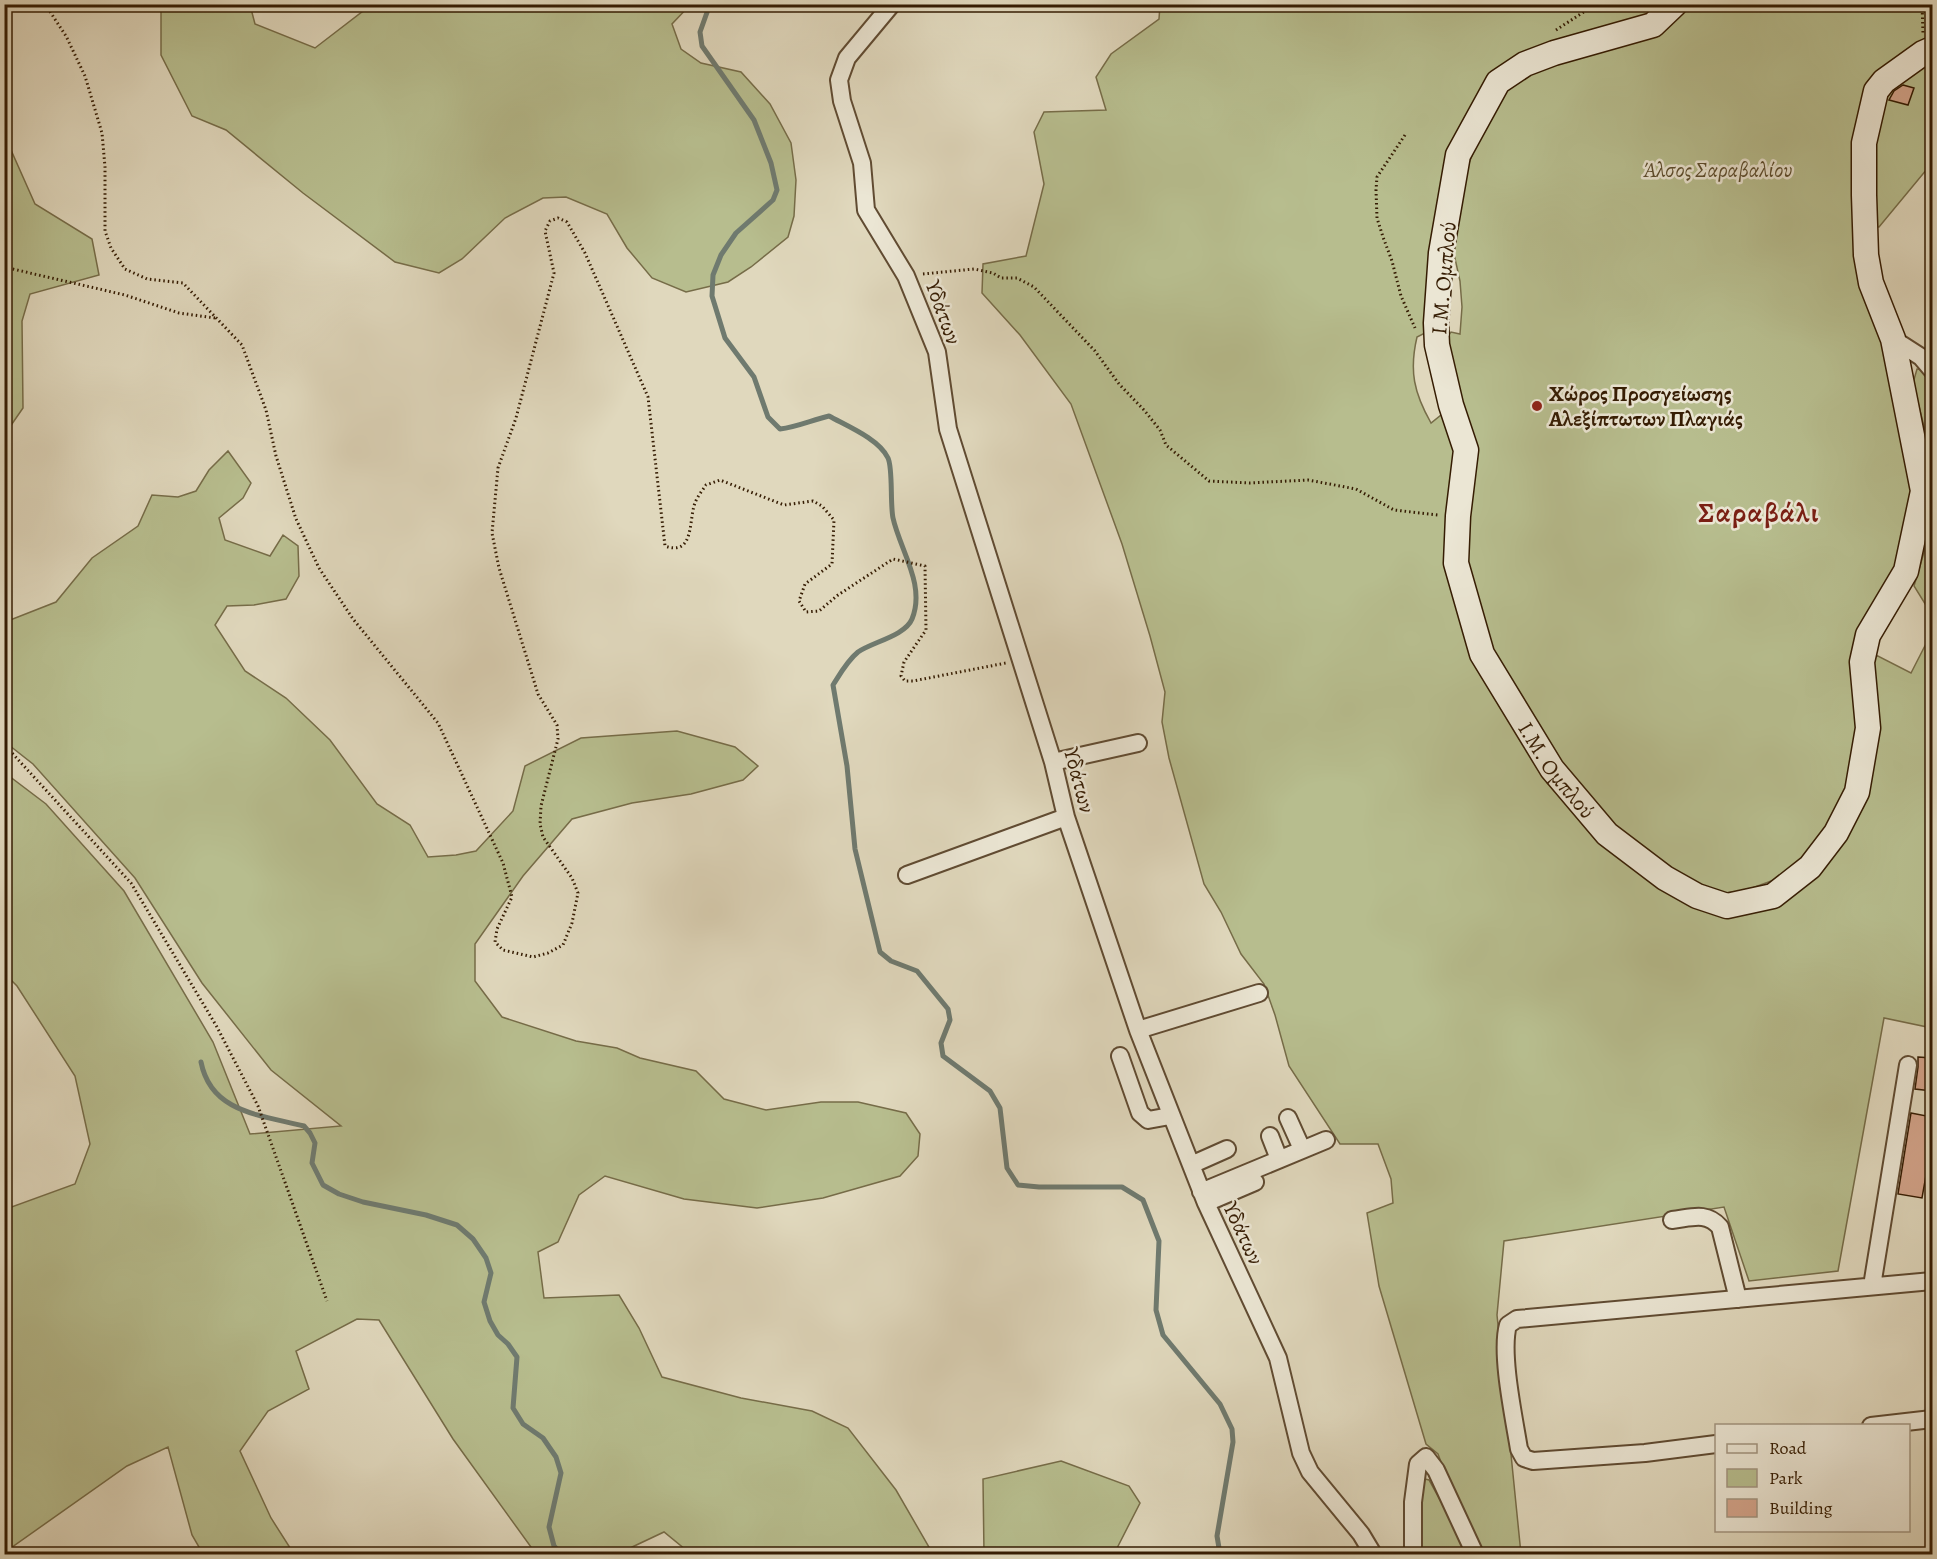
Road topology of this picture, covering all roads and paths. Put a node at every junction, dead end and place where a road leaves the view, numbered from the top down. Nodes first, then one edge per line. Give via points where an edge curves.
1 (45, 4) edge
2 (892, 4) edge
3 (1675, 4) edge
4 (1922, 4) edge
5 (1928, 51) edge
6 (1405, 135) dead end
7 (4, 267) edge
8 (906, 276) junction
9 (217, 318) junction
10 (1893, 339) junction
11 (1437, 345) junction
12 (1932, 370) edge
13 (1458, 516) junction
14 (1020, 661) junction
15 (1138, 743) dead end
16 (4, 750) edge
17 (1053, 762) junction
18 (1066, 817) junction
19 (907, 875) dead end
20 (1260, 993) dead end
21 (1138, 1030) junction
22 (1120, 1056) dead end
23 (1908, 1065) dead end
24 (1170, 1116) junction
25 (1288, 1118) dead end
26 (1270, 1136) dead end
27 (1326, 1140) dead end
28 (1227, 1149) dead end
29 (1302, 1149) junction
30 (1279, 1159) junction
31 (1191, 1165) junction
32 (1255, 1182) dead end
33 (1203, 1198) junction
34 (1672, 1220) dead end
35 (1932, 1281) edge
36 (1872, 1286) junction
37 (1738, 1299) junction
38 (327, 1301) dead end
39 (1932, 1419) edge
40 (1881, 1424) edge
41 (1715, 1444) edge
42 (1374, 1554) edge
43 (1413, 1554) edge
44 (1474, 1554) edge

1 - 9 path via 85,76 102,133 105,231 111,248 125,269 147,279 183,283
2 - 8 street, Υδάτων via 847,58 839,80 862,163 866,210
3 - 11 street, Ι.Μ. Ομπλού via 1653,25 1534,60 1498,82 1458,155 1441,253
4 - 5 path
5 - 10 street, Ι.Μ. Ομπλού via 1884,81 1876,92 1864,143 1866,255 1871,283
6 - 11 path via 1377,177 1377,218 1412,324 1425,339
7 - 9 path via 125,295 180,313
8 - 13 path via 974,269 1001,278 1017,278 1034,286 1095,351 1160,430 1166,445 1209,481 1308,480 1356,489 1394,510
8 - 14 street, Υδάτων via 937,352 948,429
9 - 14 path via 242,345 266,410 296,519 320,568 353,619 438,723 503,863 512,897 497,929 495,942 503,950 533,957 563,945 578,893 543,837 541,806 558,739 557,725 538,694 498,568 492,533 498,468 516,418 554,273 545,231 550,221 558,218 567,222 585,253 648,397 665,546 681,547 688,537 695,504 706,485 720,480 784,505 813,501 834,520 832,564 805,584 799,601 806,612 819,611 893,559 925,566 926,630 904,662 901,676 905,681
10 - 12 street via 1921,357
10 - 13 street, Ι.Μ. Ομπλού via 1923,491 1911,548 1906,571 1868,635 1862,662 1868,728 1857,792 1836,833 1810,867 1773,896 1727,906 1697,896 1665,878 1607,834 1552,769 1482,654 1456,563
11 - 13 street, Ι.Μ. Ομπλού via 1466,450
14 - 17 street, Υδάτων
15 - 17 street
16 - 38 path via 12,753 131,883 217,1027 258,1106
17 - 18 street, Υδάτων
18 - 19 street
18 - 21 street, Υδάτων
20 - 21 street
21 - 24 street, Υδάτων
22 - 24 street via 1140,1113 1148,1120
23 - 36 street
24 - 31 street, Υδάτων
25 - 29 street
26 - 30 street
27 - 29 street
28 - 31 street
29 - 30 street
30 - 33 street
31 - 33 street, Υδάτων
32 - 33 street
33 - 42 street, Υδάτων via 1278,1358 1301,1453 1310,1472
34 - 37 street via 1703,1216 1720,1227
35 - 36 street
36 - 37 street
37 - 41 street via 1517,1319 1508,1325 1505,1336 1519,1449 1524,1458 1533,1461 1645,1453
39 - 40 street
43 - 44 street via 1418,1464 1426,1457 1436,1470

